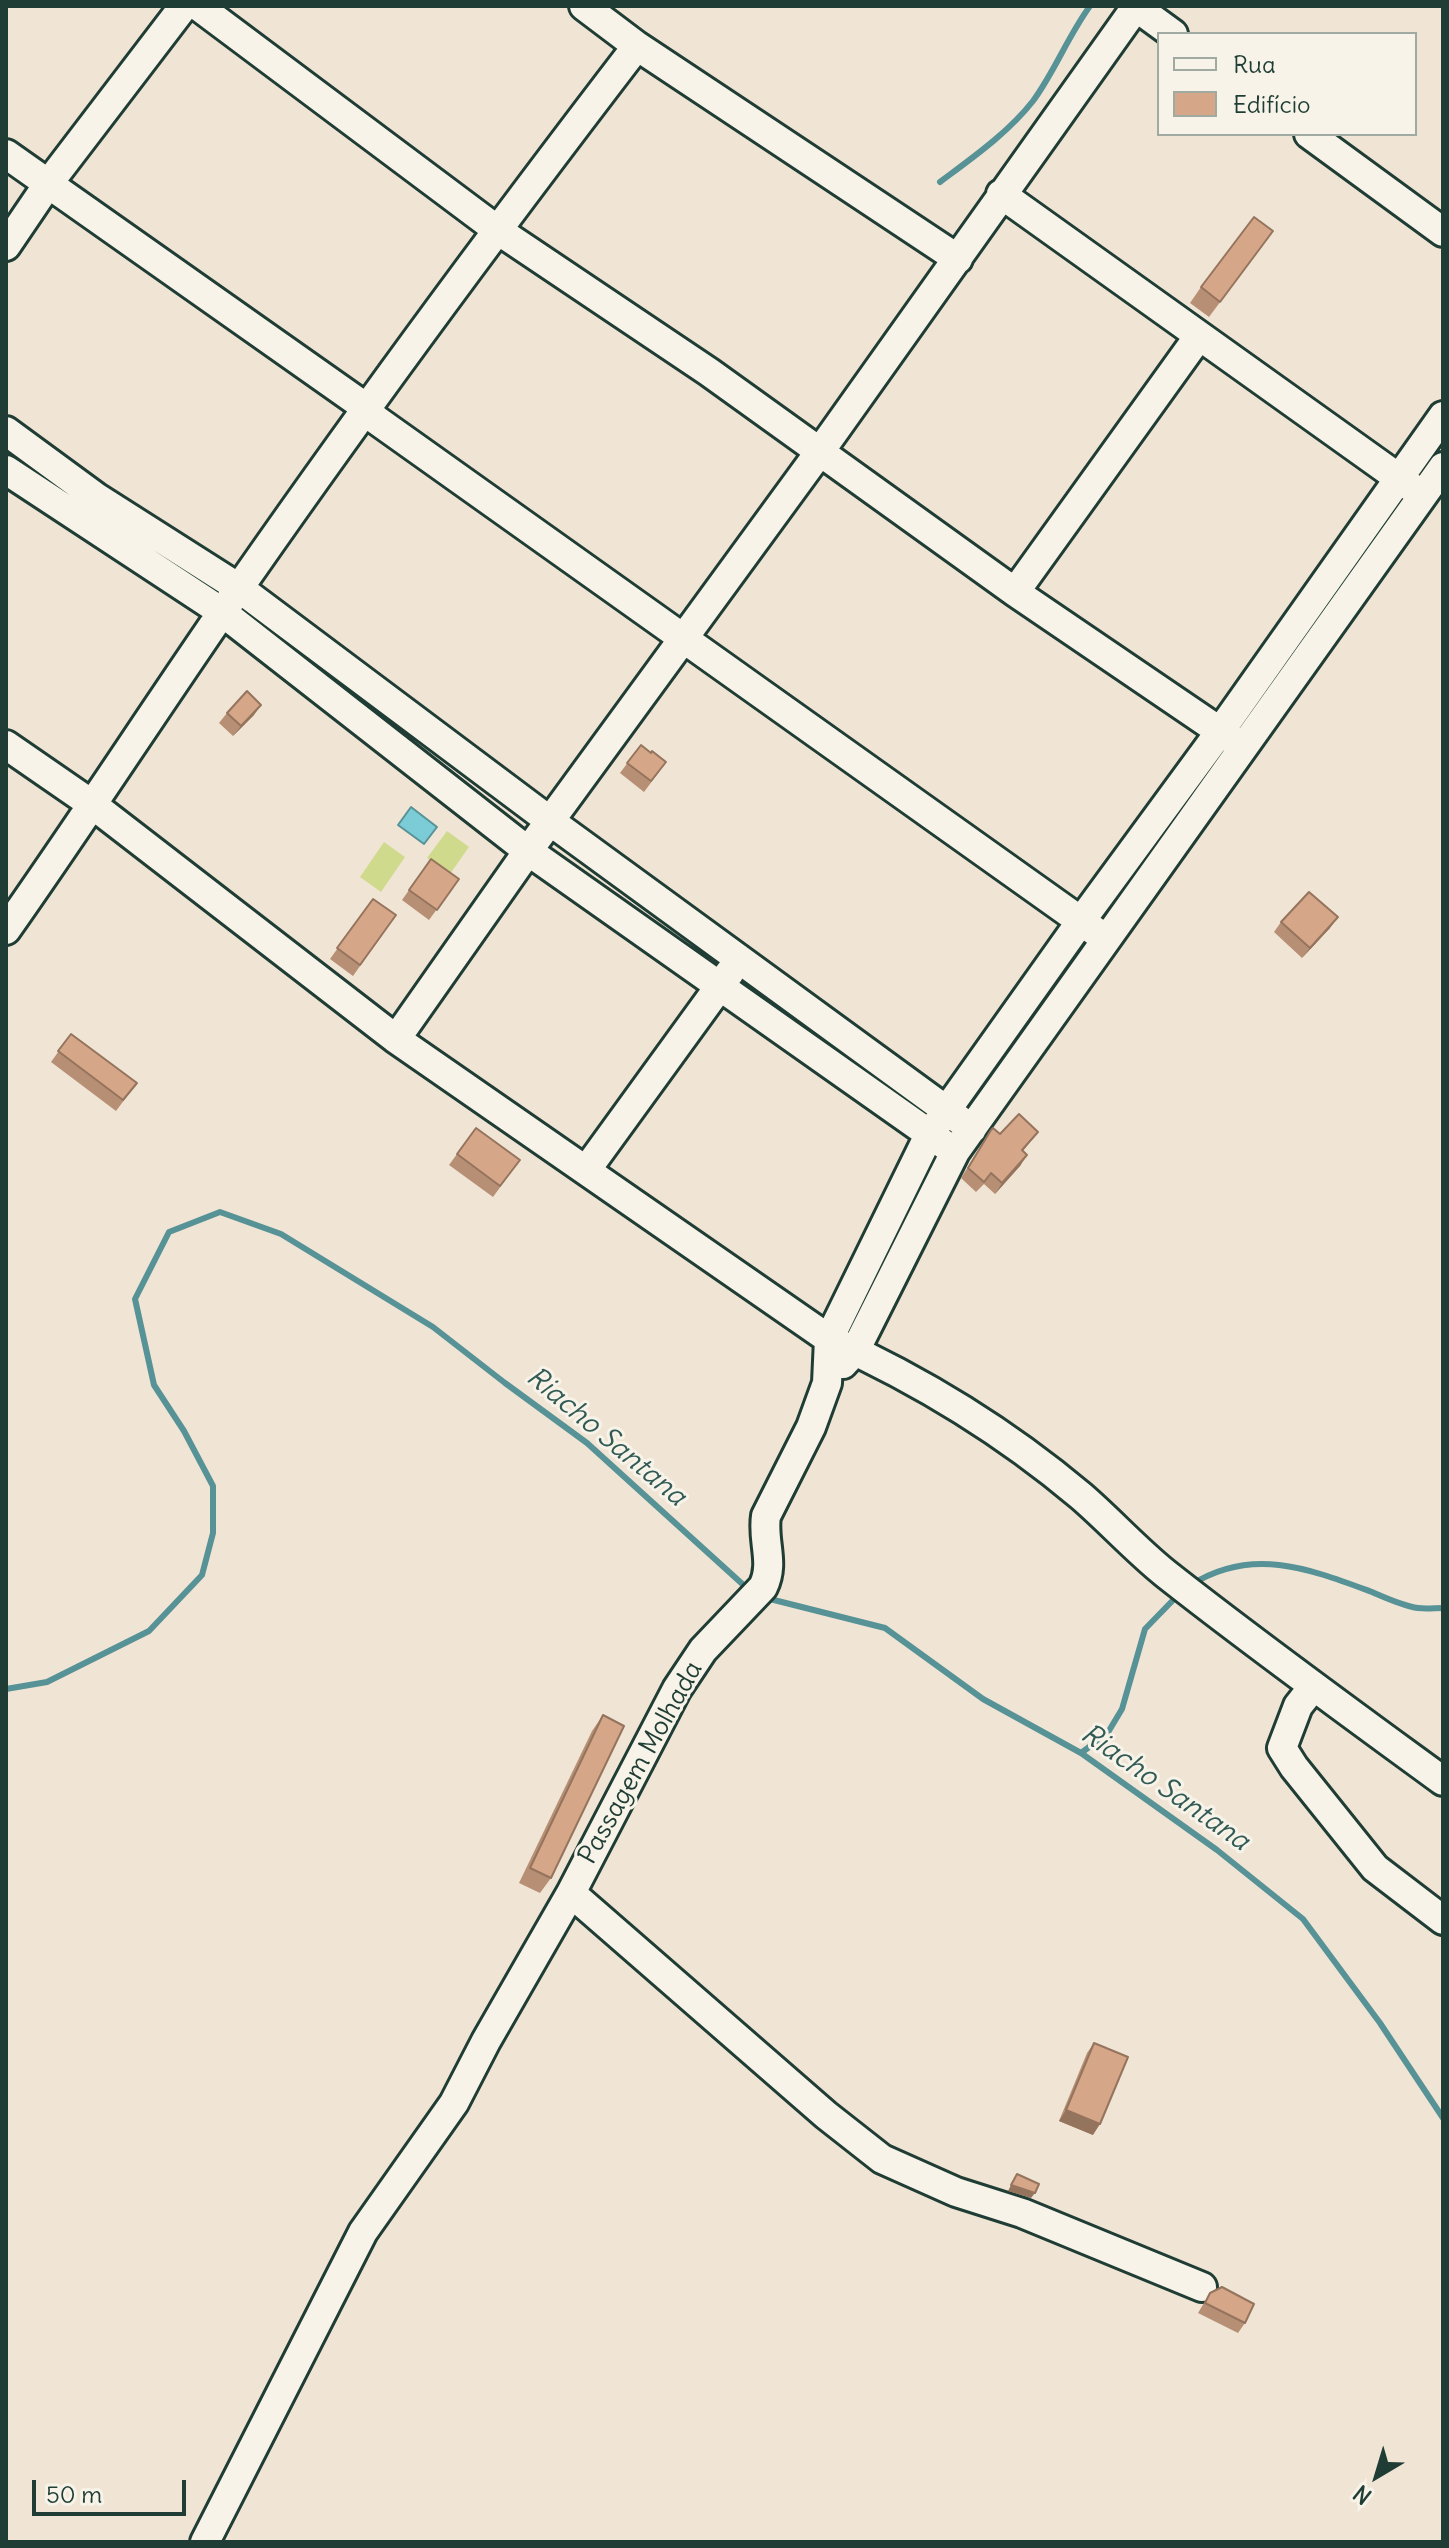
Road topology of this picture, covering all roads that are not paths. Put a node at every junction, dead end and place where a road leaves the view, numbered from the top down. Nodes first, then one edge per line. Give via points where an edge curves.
1 (184, 6) edge
2 (198, 6) edge
3 (584, 6) edge
4 (1170, 32) edge
5 (637, 46) junction
6 (1312, 136) edge
7 (6, 154) edge
8 (48, 184) junction
9 (1001, 194) junction
10 (496, 229) junction
11 (1443, 232) edge
12 (6, 246) edge
13 (958, 259) junction
14 (1199, 336) junction
15 (368, 409) junction
16 (1443, 416) edge
17 (6, 431) edge
18 (821, 450) junction
19 (1443, 467) edge
20 (6, 470) edge
21 (1399, 478) junction
22 (1422, 496) junction
23 (239, 588) junction
24 (1015, 592) junction
25 (222, 612) junction
26 (684, 637) junction
27 (1231, 740) junction
28 (6, 745) edge
29 (93, 805) junction
30 (550, 821) junction
31 (528, 851) junction
32 (1081, 921) junction
33 (6, 930) edge
34 (1106, 939) junction
35 (739, 960) junction
36 (719, 987) junction
37 (396, 1039) junction
38 (946, 1112) junction
39 (929, 1135) junction
40 (964, 1140) junction
41 (587, 1169) junction
42 (829, 1339) junction
43 (855, 1351) junction
44 (827, 1383) junction
45 (1313, 1687) junction
46 (1443, 1781) edge
47 (571, 1893) junction
48 (1443, 1920) edge
49 (1202, 2287) dead end
50 (205, 2542) edge

1 - 8 street
2 - 10 street
3 - 5 street
4 - 9 street via 1136,7
5 - 10 street
5 - 13 street
6 - 11 street
7 - 8 street
8 - 12 street
8 - 15 street
9 - 13 street
9 - 14 street
10 - 15 street
10 - 18 street
13 - 18 street
14 - 21 street
14 - 24 street
15 - 23 street
15 - 26 street via 375,419
16 - 21 street
17 - 23 street via 96,497
18 - 24 street
18 - 26 street
19 - 22 street
20 - 25 street
21 - 22 street
21 - 27 street
22 - 27 street
23 - 25 street
23 - 30 street
24 - 27 street
25 - 29 street
25 - 31 street
26 - 30 street
26 - 32 street
27 - 32 street
27 - 34 street
28 - 29 street
29 - 33 street
29 - 37 street
30 - 31 street
30 - 35 street
31 - 36 street
31 - 37 street
32 - 34 street
32 - 38 street
34 - 40 street
35 - 36 street
35 - 38 street
36 - 39 street
36 - 41 street
37 - 41 street
38 - 39 street
38 - 40 street
39 - 40 street
39 - 42 street
40 - 43 street
41 - 42 street
42 - 43 street
42 - 44 street
43 - 44 street
43 - 45 street via 998,1431 1081,1496 1164,1572
44 - 47 street, Passagem Molhada via 766,1516 769,1576 703,1650 677,1689
45 - 46 street
45 - 48 street via 1298,1706 1282,1748 1375,1868
47 - 49 street via 882,2159
47 - 50 street, Passagem Molhada via 454,2103 363,2232

